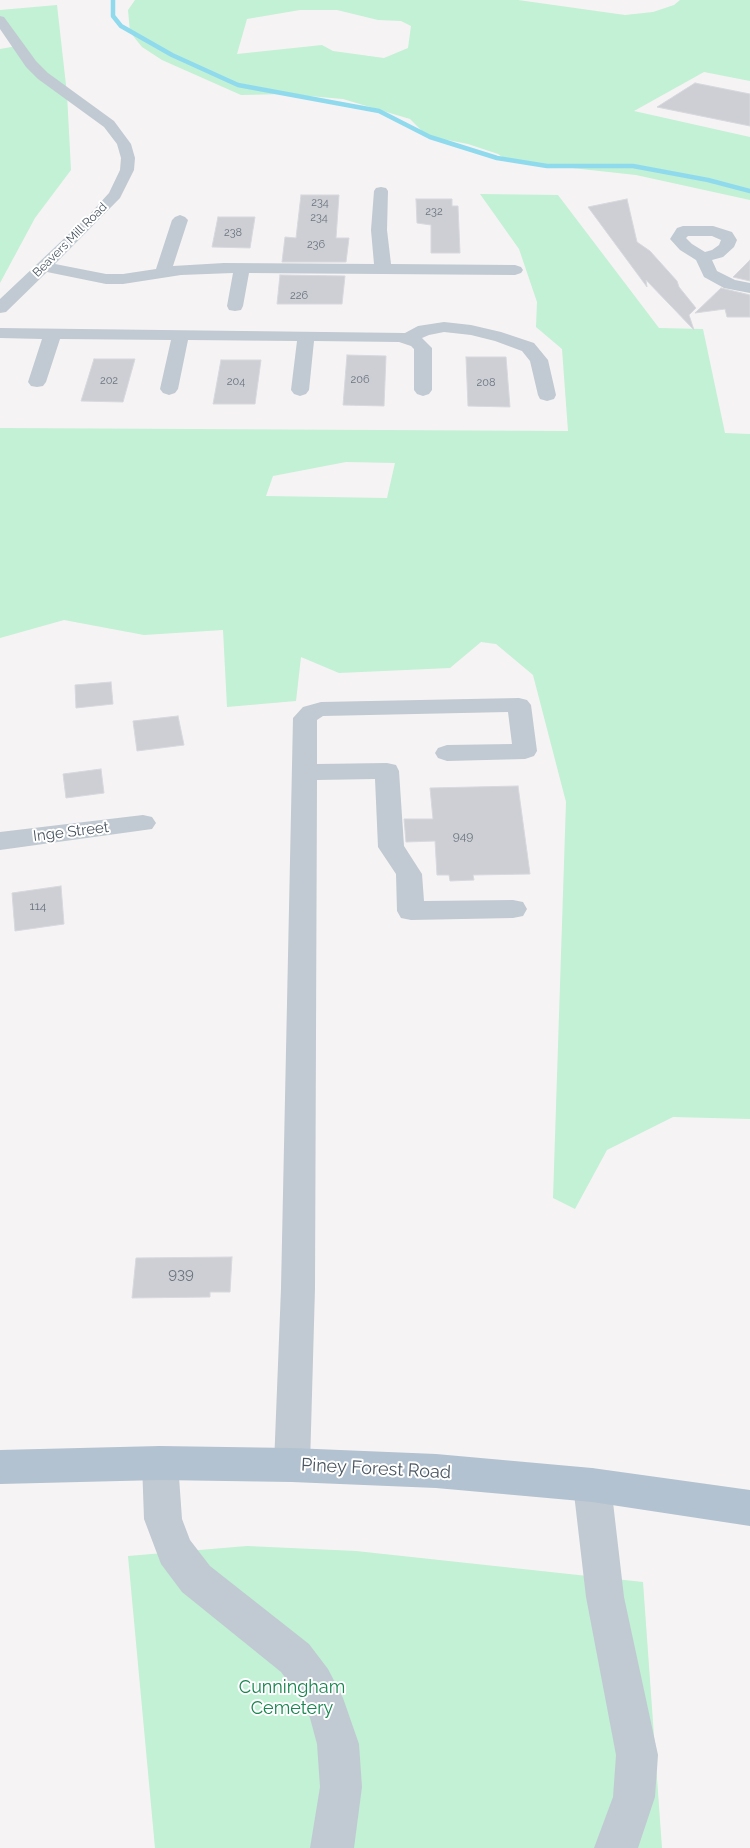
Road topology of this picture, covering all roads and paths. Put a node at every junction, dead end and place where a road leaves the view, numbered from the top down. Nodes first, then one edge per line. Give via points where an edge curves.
1 (0, 20) edge
2 (381, 191) dead end
3 (180, 220) dead end
4 (703, 257) dead end
5 (44, 266) junction
6 (242, 268) junction
7 (383, 268) junction
8 (515, 270) dead end
9 (163, 273) junction
10 (750, 288) edge
11 (2, 305) edge
12 (235, 306) dead end
13 (0, 333) edge
14 (53, 333) junction
15 (181, 334) junction
16 (306, 336) junction
17 (408, 338) junction
18 (37, 382) dead end
19 (169, 389) dead end
20 (300, 390) dead end
21 (423, 390) dead end
22 (546, 395) dead end
23 (447, 753) dead end
24 (304, 772) junction
25 (143, 823) dead end
26 (0, 841) edge
27 (513, 909) dead end
28 (160, 1463) junction
29 (292, 1465) junction
30 (0, 1467) edge
31 (592, 1485) junction
32 (750, 1508) edge
33 (332, 1848) edge
34 (616, 1848) edge

1 - 5 street, Beavers Mill Road via 43,76 110,124 124,144 128,158 127,170 114,195
2 - 7 street via 379,230
3 - 9 street
4 - 10 street via 710,274 730,284
5 - 9 street via 106,279
5 - 11 street, Beavers Mill Road
6 - 7 street
6 - 9 street
6 - 12 street
7 - 8 street
13 - 14 street
14 - 15 street
14 - 18 street
15 - 16 street
15 - 19 street
16 - 17 street
16 - 20 street
17 - 21 street via 423,348
17 - 22 street via 424,330 444,327 501,337 528,347 539,360
23 - 24 street via 525,751 519,705 321,709 311,712 304,718
24 - 27 street via 388,771 391,847 409,874 411,911
24 - 29 street via 298,1288
25 - 26 street, Inge Street
28 - 29 main road, Piney Forest Road
28 - 30 main road, Piney Forest Road
28 - 33 street via 163,1519 175,1551 196,1580 295,1658 314,1683 329,1712 338,1744 341,1787
29 - 31 main road, Piney Forest Road via 436,1471
31 - 32 main road, Piney Forest Road
31 - 34 street via 605,1597 636,1755 634,1797

